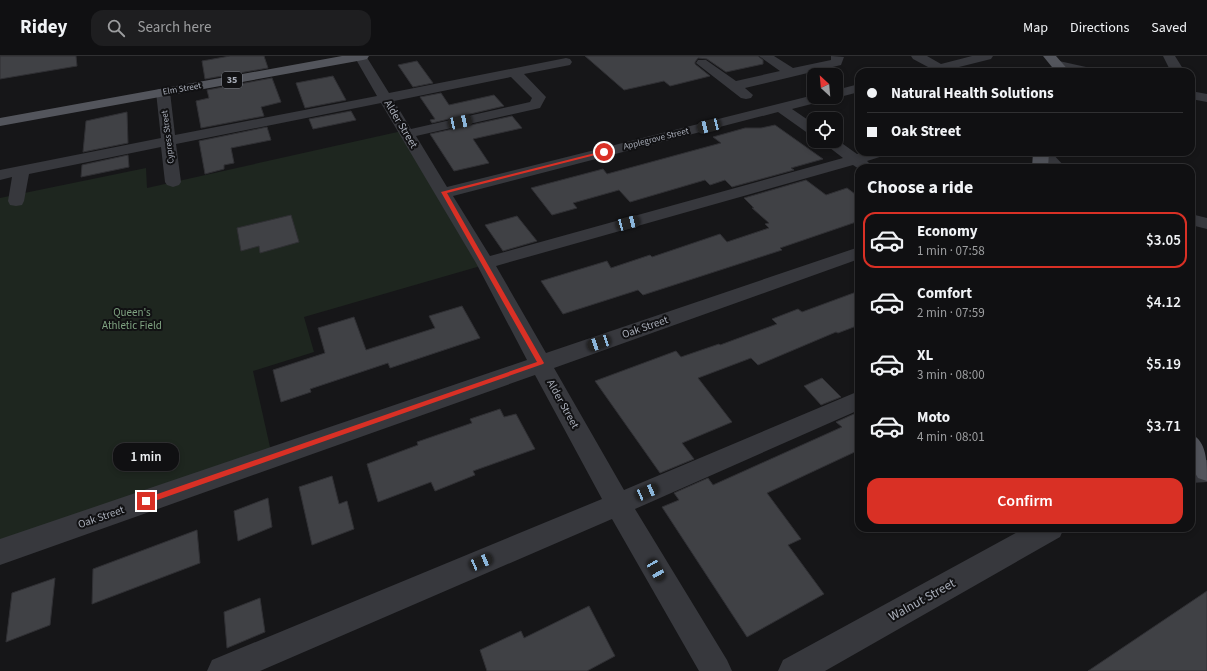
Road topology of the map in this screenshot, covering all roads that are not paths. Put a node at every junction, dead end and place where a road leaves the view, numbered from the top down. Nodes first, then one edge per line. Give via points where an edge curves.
1 (361, 56) edge
2 (765, 56) edge
3 (837, 56) edge
4 (917, 56) edge
5 (987, 56) edge
6 (1049, 56) edge
7 (1169, 56) edge
8 (566, 62) dead end
9 (702, 63) dead end
10 (940, 68) joint
11 (1060, 68) edge
12 (1176, 68) edge
13 (514, 72) junction
14 (791, 73) junction
15 (770, 78) junction
16 (525, 84) junction
17 (734, 86) junction
18 (510, 87) dead end
19 (855, 89) edge
20 (163, 92) junction
21 (843, 92) edge
22 (795, 95) junction
23 (807, 96) edge
24 (1195, 96) edge
25 (385, 98) junction
26 (1207, 98) edge
27 (774, 109) junction
28 (0, 122) edge
29 (807, 127) edge
30 (407, 134) junction
31 (168, 141) junction
32 (839, 148) edge
33 (874, 156) edge
34 (1046, 156) edge
35 (861, 164) edge
36 (1054, 164) edge
37 (855, 166) edge
38 (20, 171) junction
39 (0, 175) edge
40 (173, 182) dead end
41 (444, 192) junction
42 (16, 201) dead end
43 (1195, 220) edge
44 (1207, 224) edge
45 (855, 254) edge
46 (485, 263) junction
47 (541, 363) junction
48 (855, 402) edge
49 (1195, 451) edge
50 (1207, 471) edge
51 (1195, 472) edge
52 (618, 504) junction
53 (1043, 532) edge
54 (0, 552) edge
55 (223, 671) edge
56 (716, 671) edge
57 (794, 671) edge

1 - 20 main road, Elm Street / 35
1 - 25 street, Alder Street
2 - 14 street
3 - 14 street via 837,62
4 - 10 street
5 - 10 street
6 - 11 main road
7 - 12 street
8 - 13 street
9 - 17 street
13 - 16 street
13 - 25 street
14 - 15 street
15 - 17 street
15 - 22 street
16 - 18 street
16 - 30 street via 538,97 535,105
17 - 27 street
19 - 21 street
20 - 28 main road, Elm Street / 35
20 - 31 street, Cypress Street
22 - 23 street, Applegrove Street
22 - 27 street, Applegrove Street
24 - 26 street
25 - 30 street, Alder Street
25 - 31 street
27 - 29 street
27 - 41 street, Applegrove Street
30 - 41 street, Alder Street
31 - 38 street
31 - 40 street, Cypress Street
32 - 35 street
33 - 35 street
34 - 36 street
37 - 46 street
38 - 39 street
38 - 42 street
41 - 46 street, Alder Street
43 - 44 street
45 - 47 street, Oak Street
46 - 47 street, Alder Street
47 - 52 street, Alder Street
47 - 54 street, Oak Street
48 - 52 street
49 - 50 main road
50 - 51 street
52 - 55 street
52 - 56 street, Alder Street
53 - 57 street, Walnut Street

